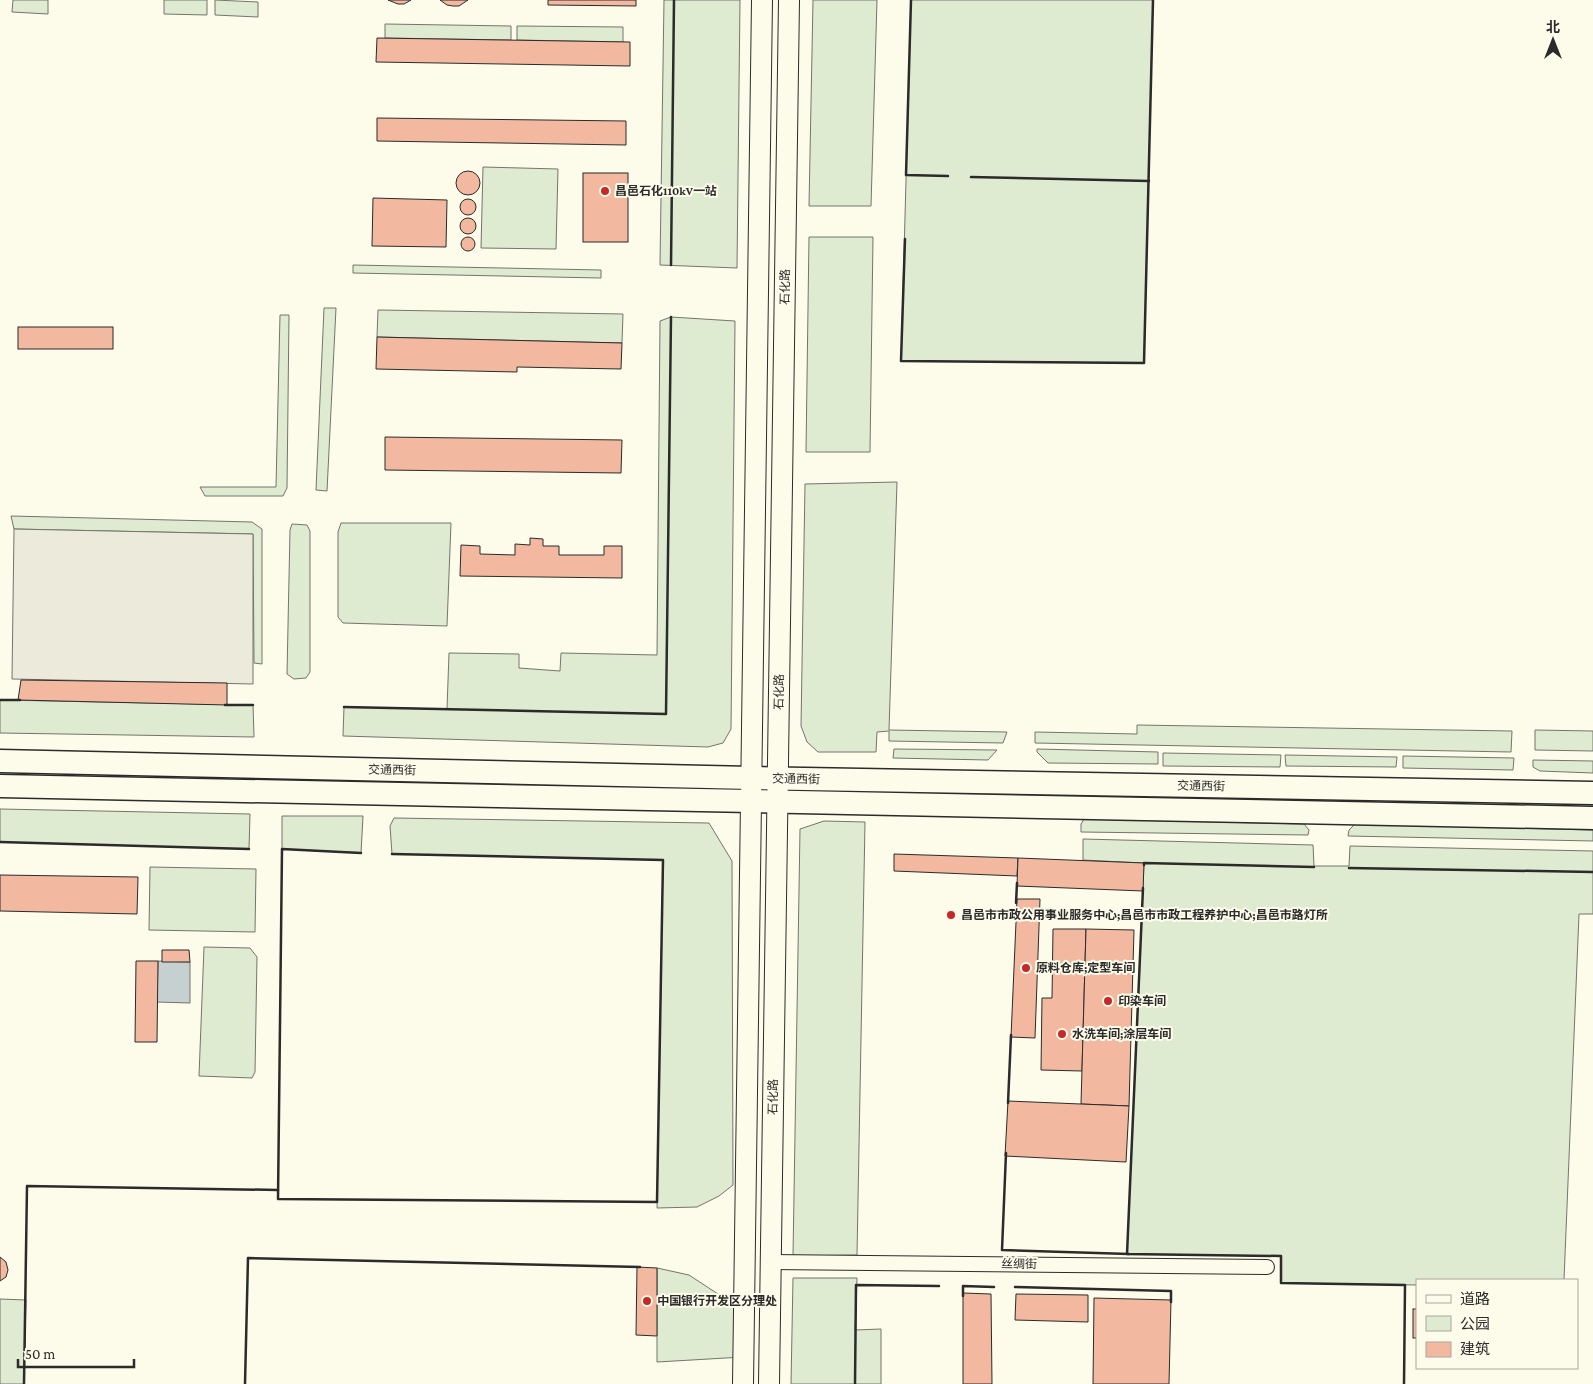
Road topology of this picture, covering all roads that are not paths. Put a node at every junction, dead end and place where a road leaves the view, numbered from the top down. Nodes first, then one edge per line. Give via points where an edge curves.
1 (762, 0) edge
2 (789, 0) edge
3 (0, 761) edge
4 (750, 778) junction
5 (778, 778) junction
6 (0, 786) edge
7 (1593, 794) edge
8 (750, 801) junction
9 (778, 801) junction
10 (1593, 818) edge
11 (770, 1262) junction
12 (1267, 1267) dead end
13 (743, 1384) edge
14 (769, 1384) edge

1 - 4 main road
2 - 5 main road, 石化路
3 - 4 main road, 交通西街
4 - 5 main road, 交通西街
4 - 8 main road
5 - 7 main road, 交通西街
5 - 9 main road, 石化路
6 - 8 main road, 交通西街
8 - 9 main road, 交通西街
8 - 13 main road
9 - 10 main road, 交通西街
9 - 11 main road, 石化路
11 - 12 street, 丝绸街
11 - 14 main road, 石化路

